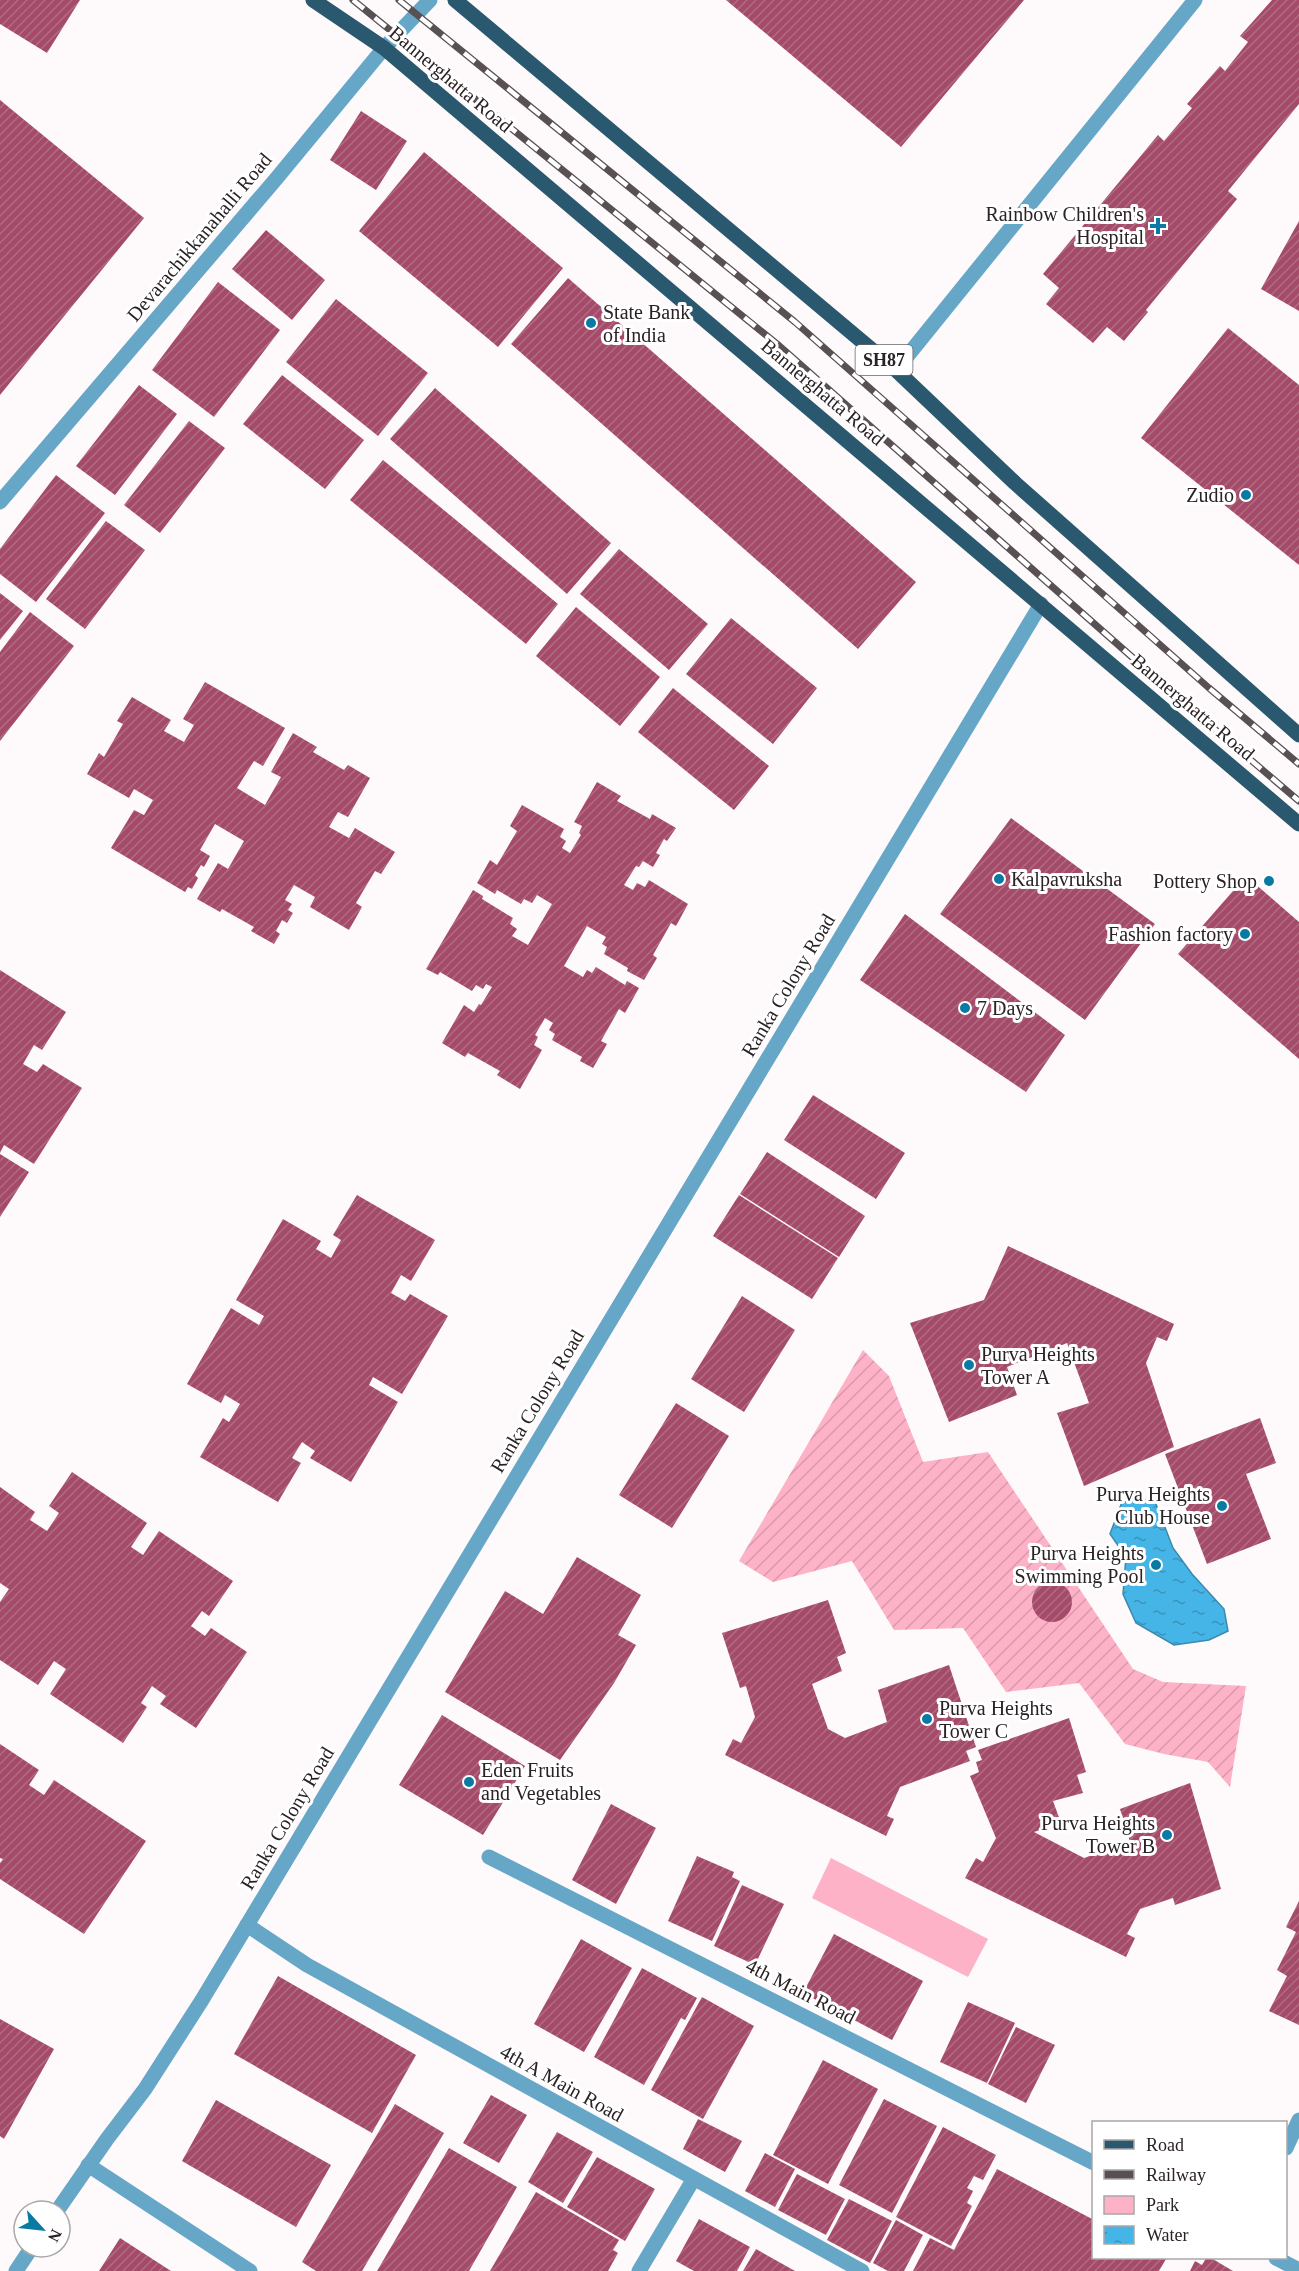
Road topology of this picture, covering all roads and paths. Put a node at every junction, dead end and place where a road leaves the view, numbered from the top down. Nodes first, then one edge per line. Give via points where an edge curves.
1 (313, 0) edge
2 (430, 0) edge
3 (455, 0) edge
4 (1195, 0) edge
5 (384, 48) junction
6 (896, 370) junction
7 (0, 502) edge
8 (1041, 604) junction
9 (1299, 735) edge
10 (1299, 824) edge
11 (489, 1857) dead end
12 (247, 1925) junction
13 (1299, 2120) edge
14 (1287, 2146) edge
15 (1092, 2162) edge
16 (88, 2165) junction
17 (693, 2180) junction
18 (65, 2199) edge
19 (1278, 2259) edge
20 (1299, 2270) edge
21 (250, 2271) edge
22 (639, 2271) edge
23 (862, 2271) edge

1 - 5 main road, Bannerghatta Road
2 - 5 street, Devarachikkanahalli Road
3 - 6 main road, SH87
4 - 6 street
5 - 7 street, Devarachikkanahalli Road
5 - 8 main road, Bannerghatta Road
6 - 9 main road, SH87 via 1015,483
8 - 10 main road, Bannerghatta Road
8 - 12 street, Ranka Colony Road
11 - 15 street, 4th Main Road
12 - 16 street, Ranka Colony Road via 145,2089
12 - 17 street, 4th A Main Road via 307,1965
13 - 14 street
16 - 18 street, Ranka Colony Road
16 - 21 street
17 - 22 street
17 - 23 street, 4th A Main Road
19 - 20 street

